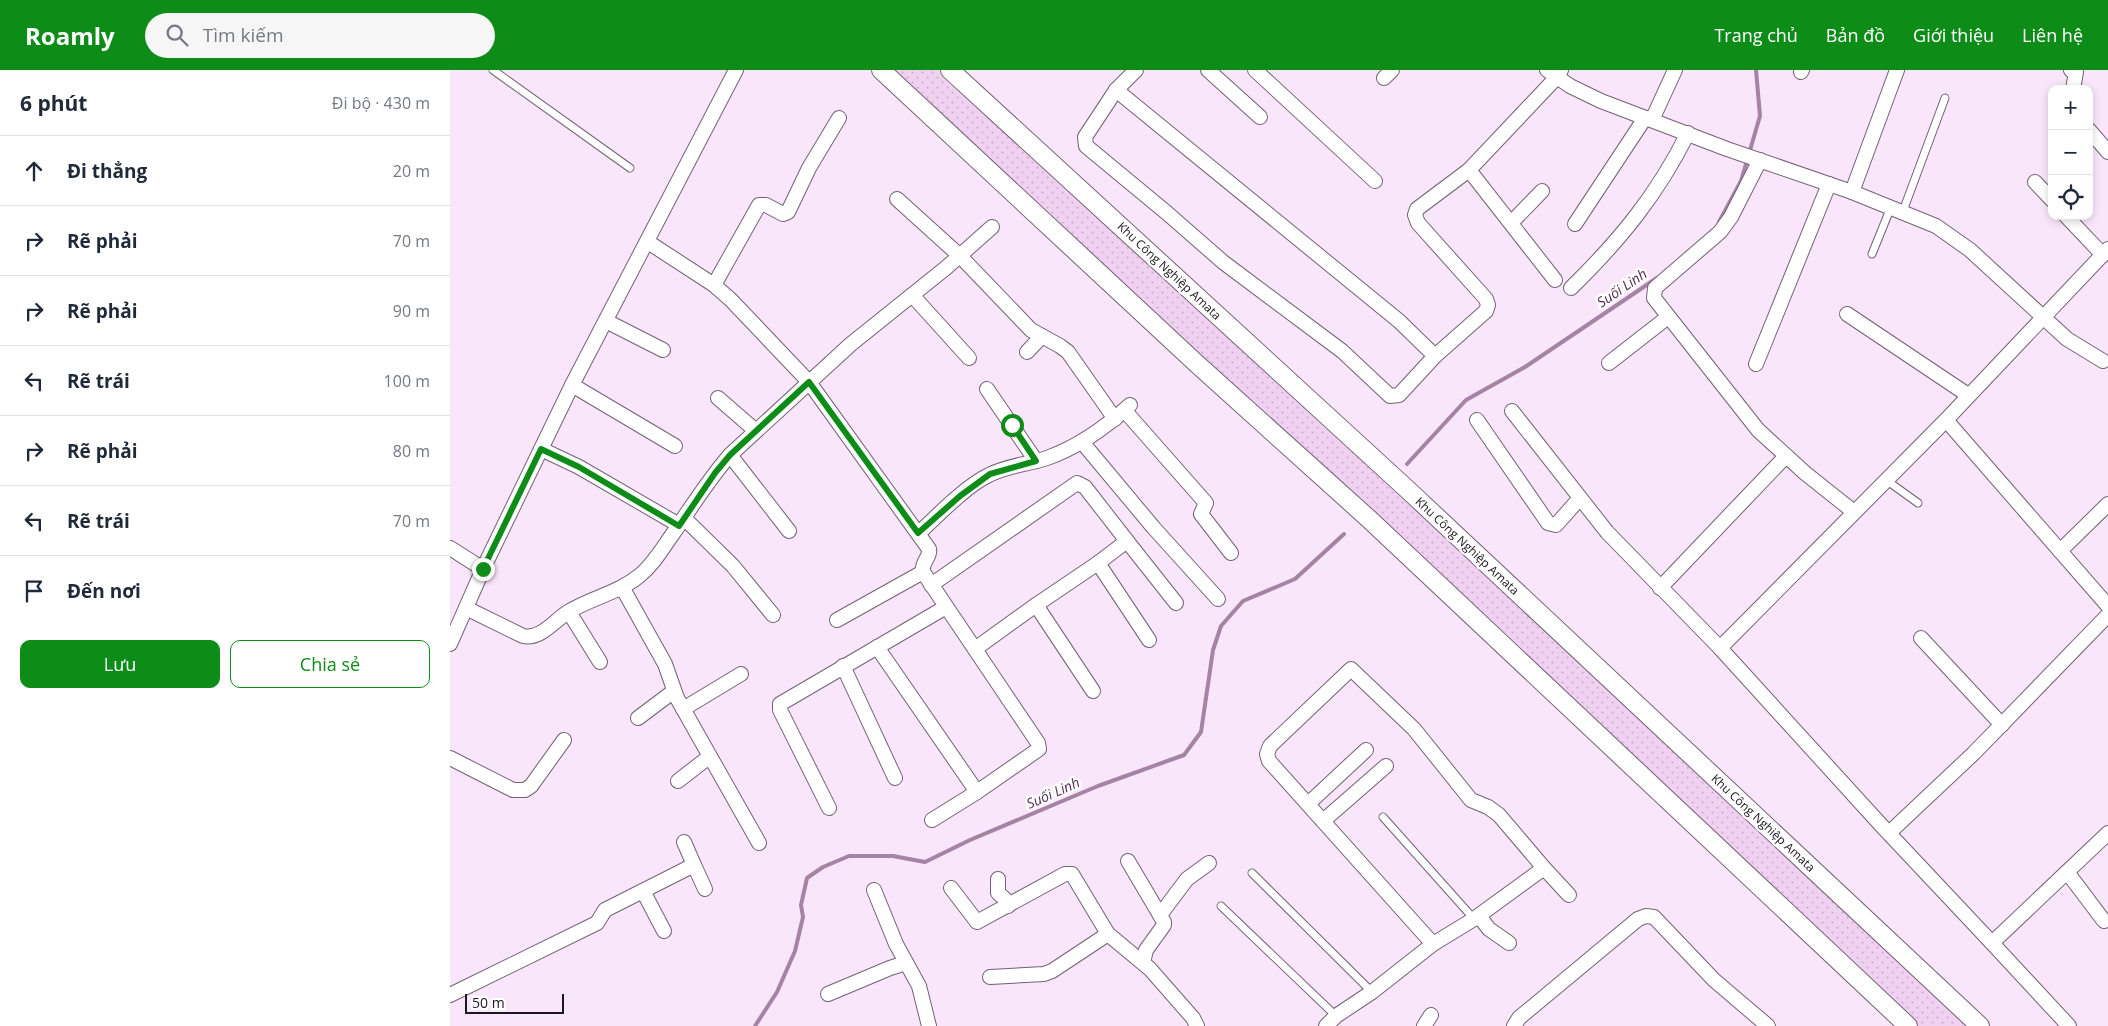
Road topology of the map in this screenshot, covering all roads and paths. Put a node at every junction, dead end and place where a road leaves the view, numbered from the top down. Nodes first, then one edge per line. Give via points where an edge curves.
1 (493, 70) edge
2 (736, 70) edge
3 (881, 70) edge
4 (950, 70) edge
5 (1136, 70) edge
6 (1208, 70) edge
7 (1255, 70) edge
8 (1675, 70) edge
9 (1897, 70) edge
10 (2071, 70) edge
11 (1555, 72) edge
12 (2074, 85) edge
13 (1116, 90) junction
14 (1945, 98) dead end
15 (1260, 117) dead end
16 (839, 118) dead end
17 (1649, 119) junction
18 (1688, 133) junction
19 (2093, 135) edge
20 (2108, 152) edge
21 (1760, 160) junction
22 (630, 168) dead end
23 (1469, 170) junction
24 (1375, 182) dead end
25 (2035, 182) dead end
26 (1829, 184) junction
27 (1542, 191) dead end
28 (1852, 192) junction
29 (2048, 196) edge
30 (897, 199) dead end
31 (1897, 208) junction
32 (2070, 220) edge
33 (1511, 224) junction
34 (1575, 224) dead end
35 (992, 227) dead end
36 (648, 242) junction
37 (2105, 252) edge
38 (1872, 254) dead end
39 (960, 256) junction
40 (1555, 280) dead end
41 (714, 285) junction
42 (1571, 288) dead end
43 (910, 298) junction
44 (1847, 314) dead end
45 (2043, 316) junction
46 (1668, 317) junction
47 (606, 321) junction
48 (930, 327) dead end
49 (1042, 336) junction
50 (664, 350) dead end
51 (1027, 352) dead end
52 (1435, 356) junction
53 (969, 358) dead end
54 (2104, 361) dead end
55 (1609, 363) dead end
56 (1756, 364) dead end
57 (809, 382) junction
58 (572, 385) junction
59 (987, 389) dead end
60 (1968, 395) junction
61 (718, 398) dead end
62 (1512, 410) dead end
63 (1123, 411) junction
64 (1476, 420) dead end
65 (1946, 420) junction
66 (756, 431) junction
67 (1082, 442) junction
68 (675, 446) dead end
69 (541, 449) junction
70 (730, 455) junction
71 (1786, 456) junction
72 (1036, 461) junction
73 (1886, 480) junction
74 (1580, 498) junction
75 (1918, 502) dead end
76 (2108, 504) edge
77 (1854, 512) junction
78 (681, 522) junction
79 (789, 531) dead end
80 (918, 533) junction
81 (1127, 541) junction
82 (450, 548) edge
83 (2060, 552) junction
84 (1231, 553) dead end
85 (1098, 563) junction
86 (483, 569) junction
87 (923, 572) junction
88 (931, 585) junction
89 (622, 587) junction
90 (1660, 588) junction
91 (1218, 599) dead end
92 (1036, 604) junction
93 (1176, 604) dead end
94 (2108, 606) edge
95 (946, 607) junction
96 (466, 608) junction
97 (569, 612) junction
98 (773, 615) dead end
99 (2108, 615) edge
100 (837, 620) dead end
101 (1921, 638) dead end
102 (1149, 640) dead end
103 (450, 644) edge
104 (877, 647) junction
105 (1720, 648) junction
106 (975, 649) junction
107 (600, 662) dead end
108 (843, 666) junction
109 (742, 674) dead end
110 (674, 691) junction
111 (1093, 691) dead end
112 (683, 709) junction
113 (638, 718) dead end
114 (2002, 724) junction
115 (564, 740) dead end
116 (1366, 750) dead end
117 (710, 757) junction
118 (450, 758) edge
119 (1386, 766) dead end
120 (895, 778) dead end
121 (678, 781) dead end
122 (977, 792) junction
123 (1308, 804) junction
124 (829, 808) dead end
125 (1383, 817) dead end
126 (932, 820) dead end
127 (1323, 821) junction
128 (1889, 833) junction
129 (2108, 833) edge
130 (684, 842) dead end
131 (758, 843) dead end
132 (1128, 861) dead end
133 (1209, 863) dead end
134 (694, 865) junction
135 (1544, 868) junction
136 (2066, 872) junction
137 (1252, 873) dead end
138 (998, 879) dead end
139 (951, 888) dead end
140 (704, 889) dead end
141 (874, 890) dead end
142 (643, 891) junction
143 (1569, 894) dead end
144 (1008, 906) junction
145 (1221, 906) dead end
146 (1160, 915) junction
147 (1476, 917) junction
148 (2104, 921) dead end
149 (664, 931) dead end
150 (1108, 934) junction
151 (1509, 943) dead end
152 (1992, 943) junction
153 (1433, 944) junction
154 (1143, 962) junction
155 (906, 963) junction
156 (990, 977) dead end
157 (1372, 992) junction
158 (828, 994) dead end
159 (450, 995) edge
160 (1331, 1021) edge
161 (929, 1026) edge
162 (1197, 1026) edge
163 (1514, 1026) edge
164 (1768, 1026) edge
165 (1908, 1026) edge
166 (1980, 1026) edge
167 (2069, 1026) edge

1 - 22 lane
2 - 36 street
3 - 165 street via 1369,519
4 - 166 street, Khu Công Nghiệp Amata via 1408,490
5 - 13 street
6 - 15 street
7 - 24 street
8 - 17 street
9 - 28 street
10 - 12 street via 2076,72
11 - 17 street via 1601,101
11 - 23 street
13 - 52 street via 1400,321
13 - 52 street via 1085,137 1086,146 1223,262 1342,351 1390,396 1399,394
14 - 31 lane
16 - 41 street via 788,212 783,214 759,205
17 - 18 street
17 - 34 street
18 - 21 street
18 - 42 street via 1642,210
19 - 20 street
21 - 26 street
21 - 46 street via 1720,232 1655,288 1654,298
23 - 33 street
23 - 52 street via 1416,209 1418,223 1488,305 1486,311
25 - 29 street
26 - 28 street
26 - 56 street
27 - 33 street
28 - 31 street
30 - 39 street
31 - 38 lane
31 - 45 street via 1936,226 1970,250
32 - 37 street
33 - 40 street
35 - 39 street
36 - 41 street
36 - 47 street
37 - 45 street
39 - 43 street
39 - 49 street via 1031,330
41 - 57 street
43 - 48 street
43 - 53 street
43 - 57 street
44 - 60 street
45 - 54 street via 2067,339
45 - 60 street
46 - 55 street
46 - 71 street via 1758,430
47 - 50 street
47 - 58 street
49 - 51 street
49 - 63 street via 1068,352
57 - 66 street
57 - 80 street
58 - 68 street
58 - 69 street
59 - 72 street
60 - 65 street
61 - 66 street
62 - 74 street
63 - 67 street
63 - 84 street via 1206,503 1201,514
64 - 74 street via 1548,523 1556,525
65 - 73 street
65 - 83 street
66 - 70 street
67 - 72 street
67 - 91 street
69 - 78 street
69 - 86 street
70 - 78 street
70 - 79 street
71 - 77 street
71 - 90 street
72 - 80 street via 990,474
73 - 75 lane
73 - 77 street
74 - 90 street
76 - 83 street
77 - 105 street
78 - 89 street via 645,571
78 - 98 street via 733,566
80 - 87 street via 930,553 924,562
81 - 85 street
81 - 88 street via 1085,486 1078,483
81 - 93 street
82 - 86 street
83 - 94 street
85 - 92 street
85 - 102 street
86 - 96 street
87 - 88 street
87 - 100 street
88 - 95 street
89 - 97 street
89 - 110 street via 665,664
90 - 105 street
92 - 106 street
92 - 111 street
95 - 104 street
95 - 106 street
96 - 97 street via 531,638
96 - 103 street
97 - 107 street
99 - 114 street
101 - 114 street
104 - 108 street
104 - 122 street
105 - 128 street
106 - 122 street via 1039,746
108 - 120 street
108 - 124 street via 779,707
109 - 112 street
110 - 112 street
110 - 113 street
112 - 117 street
114 - 128 street
115 - 118 street via 525,790 512,790
116 - 123 street
117 - 121 street
117 - 131 street
119 - 127 street
122 - 126 street
123 - 127 street
123 - 135 street via 1269,761 1267,754 1270,746 1351,669 1414,729 1471,800 1494,810
125 - 147 lane
127 - 153 street
128 - 152 street
129 - 136 street
130 - 134 street
132 - 146 street
133 - 146 street via 1187,879
134 - 140 street
134 - 142 street
135 - 143 street
135 - 147 street
136 - 148 street
136 - 152 street
137 - 157 lane
138 - 144 street via 998,893
139 - 144 street via 978,922
141 - 155 street
142 - 149 street
142 - 159 street via 605,910 597,923
144 - 150 street via 1068,873 1072,874
145 - 160 lane
146 - 154 street via 1164,925 1146,950
147 - 151 street
147 - 153 street
150 - 154 street
150 - 156 street via 1044,974
152 - 167 street
153 - 157 street
154 - 162 street
155 - 158 street
155 - 161 street via 919,986
157 - 160 street
163 - 164 street via 1519,1018 1646,916 1654,918 1714,980

